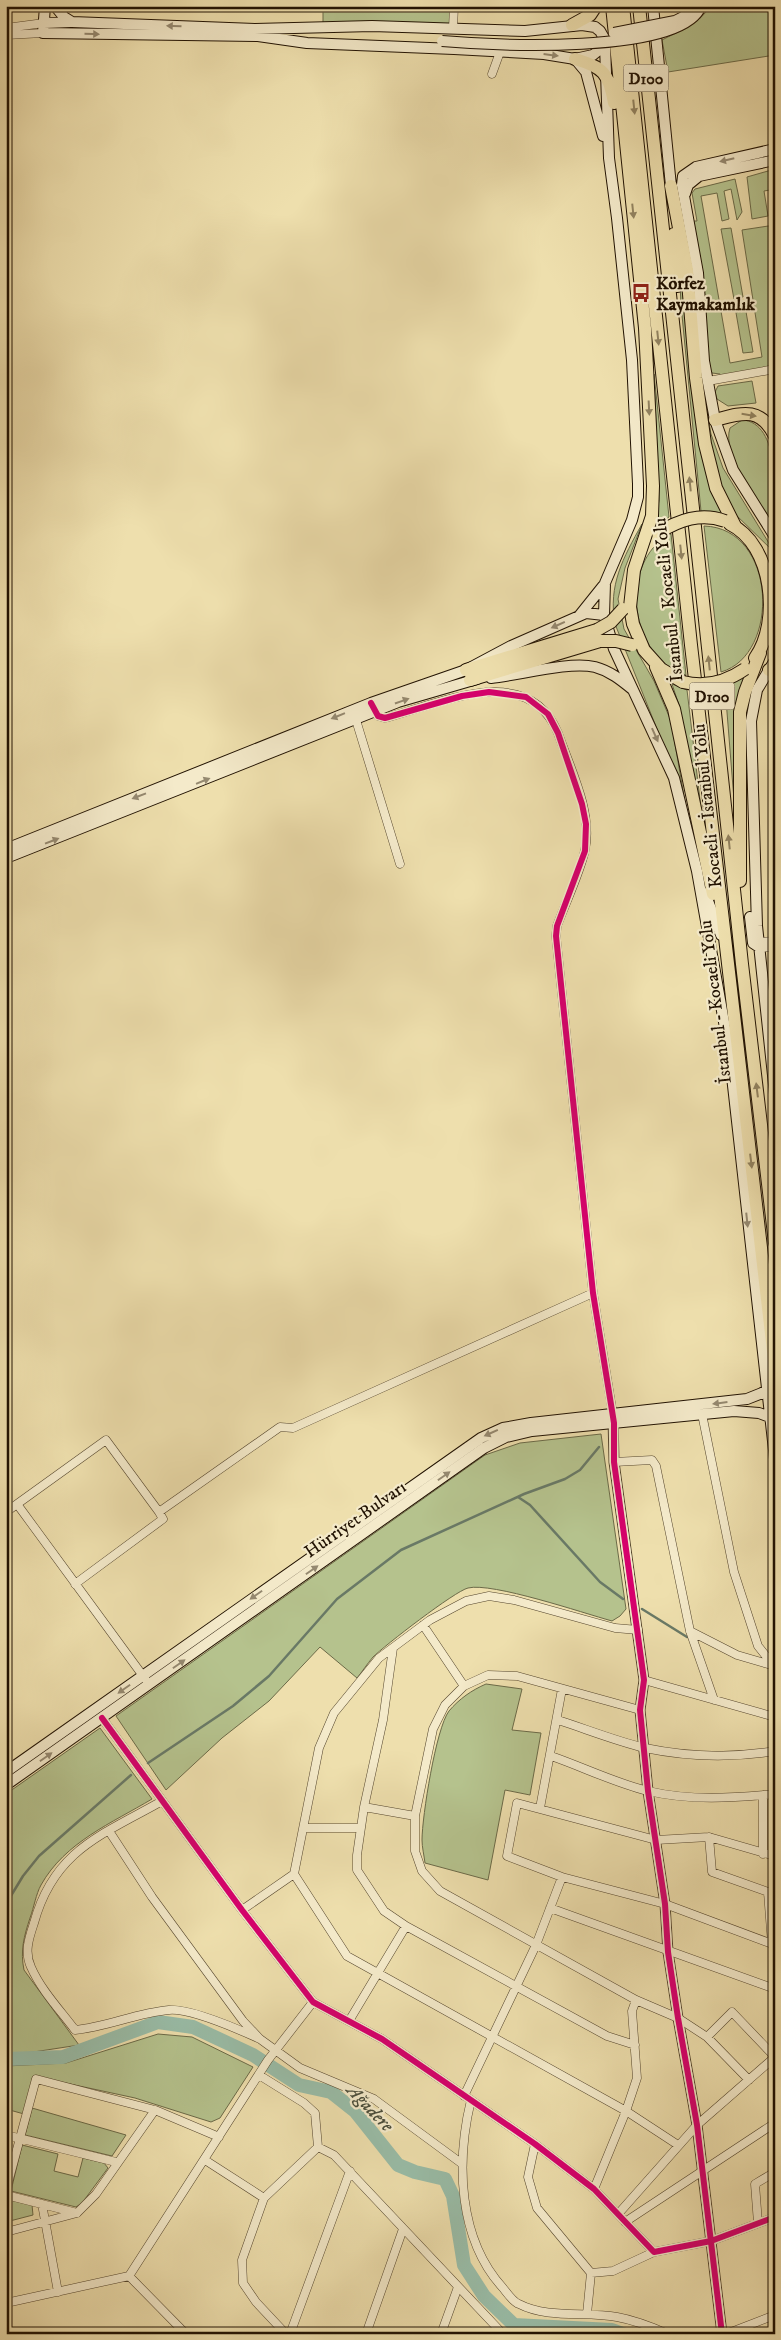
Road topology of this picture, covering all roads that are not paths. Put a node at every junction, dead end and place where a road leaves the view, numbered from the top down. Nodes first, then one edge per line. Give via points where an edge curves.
1 (45, 6) edge
2 (55, 6) edge
3 (454, 6) edge
4 (596, 6) edge
5 (612, 6) edge
6 (623, 6) edge
7 (639, 6) edge
8 (653, 6) edge
9 (694, 6) edge
10 (702, 6) edge
11 (72, 22) junction
12 (572, 25) junction
13 (6, 28) edge
14 (43, 28) junction
15 (453, 28) junction
16 (256, 32) junction
17 (6, 35) edge
18 (442, 38) junction
19 (604, 41) junction
20 (500, 52) junction
21 (575, 59) junction
22 (604, 72) junction
23 (492, 74) dead end
24 (775, 149) edge
25 (609, 158) junction
26 (775, 160) edge
27 (630, 184) junction
28 (671, 186) junction
29 (684, 198) junction
30 (676, 353) junction
31 (775, 369) edge
32 (708, 381) junction
33 (715, 420) junction
34 (775, 436) edge
35 (730, 524) junction
36 (775, 537) edge
37 (775, 545) edge
38 (756, 547) junction
39 (640, 552) junction
40 (775, 562) edge
41 (605, 583) junction
42 (631, 586) junction
43 (774, 608) edge
44 (604, 615) junction
45 (578, 616) junction
46 (638, 648) junction
47 (775, 651) edge
48 (760, 653) junction
49 (618, 658) junction
50 (516, 661) junction
51 (652, 661) junction
52 (595, 667) junction
53 (773, 668) edge
54 (468, 675) junction
55 (635, 691) junction
56 (373, 707) junction
57 (356, 720) junction
58 (6, 849) edge
59 (6, 858) edge
60 (400, 864) dead end
61 (697, 871) junction
62 (775, 941) edge
63 (725, 945) junction
64 (759, 945) junction
65 (775, 947) edge
66 (742, 964) junction
67 (728, 974) junction
68 (771, 1020) edge
69 (729, 1050) junction
70 (775, 1094) edge
71 (775, 1243) edge
72 (592, 1292) junction
73 (775, 1368) edge
74 (770, 1387) edge
75 (702, 1414) junction
76 (613, 1419) junction
77 (772, 1419) edge
78 (775, 1459) edge
79 (614, 1462) junction
80 (17, 1504) junction
81 (6, 1512) edge
82 (159, 1512) junction
83 (75, 1584) junction
84 (423, 1625) junction
85 (638, 1630) junction
86 (690, 1631) junction
87 (393, 1648) junction
88 (774, 1666) edge
89 (142, 1676) junction
90 (644, 1680) junction
91 (150, 1684) junction
92 (464, 1686) junction
93 (562, 1689) junction
94 (714, 1700) junction
95 (640, 1710) junction
96 (775, 1717) edge
97 (102, 1718) junction
98 (558, 1720) junction
99 (645, 1748) junction
100 (775, 1751) edge
101 (551, 1756) junction
102 (6, 1772) edge
103 (6, 1785) edge
104 (648, 1791) junction
105 (775, 1794) edge
106 (763, 1795) junction
107 (162, 1801) junction
108 (364, 1808) junction
109 (540, 1808) junction
110 (415, 1816) junction
111 (304, 1828) junction
112 (360, 1828) junction
113 (109, 1831) junction
114 (709, 1837) junction
115 (656, 1840) junction
116 (763, 1854) junction
117 (775, 1856) edge
118 (294, 1874) junction
119 (562, 1877) junction
120 (665, 1904) junction
121 (550, 1908) junction
122 (242, 1910) junction
123 (406, 1926) junction
124 (536, 1944) junction
125 (773, 1945) edge
126 (668, 1952) junction
127 (378, 1973) junction
128 (516, 1988) junction
129 (775, 1989) edge
130 (636, 2000) junction
131 (313, 2002) junction
132 (678, 2018) junction
133 (349, 2021) junction
134 (493, 2037) junction
135 (707, 2037) junction
136 (260, 2039) junction
137 (635, 2044) junction
138 (274, 2051) junction
139 (775, 2057) edge
140 (260, 2073) junction
141 (748, 2080) junction
142 (467, 2098) junction
143 (154, 2110) junction
144 (626, 2111) junction
145 (775, 2123) edge
146 (697, 2125) junction
147 (6, 2135) edge
148 (219, 2137) junction
149 (20, 2138) junction
150 (536, 2144) junction
151 (678, 2145) junction
152 (318, 2146) junction
153 (205, 2160) junction
154 (116, 2162) junction
155 (461, 2163) junction
156 (702, 2170) junction
157 (350, 2172) junction
158 (775, 2172) edge
159 (594, 2189) junction
160 (6, 2190) edge
161 (6, 2195) edge
162 (264, 2198) junction
163 (42, 2204) junction
164 (77, 2213) junction
165 (619, 2213) junction
166 (775, 2217) edge
167 (45, 2222) junction
168 (626, 2222) junction
169 (758, 2223) junction
170 (404, 2229) junction
171 (6, 2232) edge
172 (711, 2240) junction
173 (654, 2252) junction
174 (591, 2273) junction
175 (129, 2276) junction
176 (458, 2287) junction
177 (58, 2292) junction
178 (6, 2303) edge
179 (587, 2314) junction
180 (775, 2315) edge
181 (186, 2334) edge
182 (288, 2334) edge
183 (366, 2334) edge
184 (441, 2334) edge
185 (503, 2334) edge
186 (668, 2334) edge
187 (722, 2334) edge
188 (726, 2334) edge

1 - 14 main road
2 - 11 main road via 64,18
3 - 15 street
4 - 12 highway via 590,15
5 - 27 highway
6 -> 63 highway, İstanbul - Kocaeli Yolu / D100
7 - 30 highway, Kocaeli - İstanbul Yolu / D100
8 - 28 main road
9 - 18 main road, bridge via 670,23 608,34 527,39
10 - 18 main road, bridge via 692,19 680,26 633,38 531,46
11 - 14 main road
16 -> 11 main road
12 - 15 main road via 525,31
12 - 19 main road via 595,27
13 - 14 street
14 -> 16 main road
14 - 17 street
15 - 16 main road via 296,26
16 - 18 main road
16 - 20 main road via 307,43
19 - 21 main road via 593,55
19 - 22 main road
20 -> 21 main road
20 - 23 street
21 - 22 highway
21 - 25 main road via 586,72
22 - 25 main road
22 - 27 highway via 612,92
24 -> 29 main road via 691,169 682,180
25 - 41 main road via 632,360 638,497 632,520
26 - 29 main road via 699,176 688,185
27 -> 39 highway via 645,328 653,486 652,516
28 - 30 highway via 677,299
28 - 35 highway via 687,270 705,444 716,488
29 - 32 main road via 698,273
66 -> 30 highway, Kocaeli - İstanbul Yolu / D100
31 - 32 street
32 - 33 main road
32 - 37 main road via 710,417 722,461
33 -> 34 highway via 750,413 766,422
33 - 36 main road via 733,470
35 - 38 highway via 745,533
35 - 39 highway, bridge via 710,517 675,523
38 - 40 highway
38 - 43 highway via 771,580
39 - 42 highway
41 - 44 main road
41 - 45 main road
42 - 46 highway
42 - 50 highway, bridge via 623,609 611,622
43 - 48 highway
44 - 45 main road via 590,613
44 - 49 main road
45 -> 54 main road via 511,646
46 - 50 highway, bridge via 616,641 600,641
46 - 51 highway
47 - 64 main road via 753,687 747,712 751,934 753,943
48 - 51 highway, bridge via 745,669 711,684 683,682
48 - 66 highway via 740,712
49 - 52 main road via 607,665
49 - 55 main road
50 - 54 highway
51 - 63 highway via 674,709
52 - 54 main road via 567,666 525,674
52 - 55 main road
53 - 64 main road via 755,697 751,721
54 - 56 main road
55 -> 61 main road via 674,778
56 - 57 main road
56 -> 58 main road
56 - 72 street via 381,718 385,718 475,693 509,693 526,697 542,707 554,722 586,824 585,851 556,936
59 -> 57 main road
57 - 60 street
61 - 63 main road
61 - 69 main road
62 - 64 street
63 - 67 highway, İstanbul - Kocaeli Yolu / D100
64 - 65 street
64 - 68 main road
71 -> 66 highway, Kocaeli - İstanbul Yolu / D100
67 - 69 main road
67 -> 73 highway, İstanbul - Kocaeli Yolu / D100
68 - 70 main road
69 -> 74 main road
72 - 76 street
72 - 82 street via 293,1428 280,1427
74 -> 76 main road, Hürriyet Bulvarı via 757,1396 735,1401
74 - 77 main road
75 - 76 main road, Hürriyet Bulvarı
75 - 77 main road, Hürriyet Bulvarı via 744,1412
75 - 88 street via 734,1572 758,1646
76 - 79 street
76 -> 89 main road, Hürriyet Bulvarı via 503,1428 480,1438
91 -> 76 main road, Hürriyet Bulvarı via 484,1448 506,1437 532,1431
77 - 78 main road
79 - 85 street
79 - 86 street via 646,1459 652,1460 656,1466
80 - 81 street
80 - 82 street via 106,1440
80 - 83 street
82 - 83 street via 164,1519
83 - 89 street
84 - 85 street via 466,1602 489,1596 615,1628
84 - 87 street
84 - 92 street
85 - 90 street
86 - 88 street via 737,1656
86 - 94 street
87 - 108 street via 383,1720
87 - 111 street via 379,1658 334,1712 319,1748
89 - 91 street
89 -> 102 main road, Hürriyet Bulvarı
90 - 94 street
90 - 95 street
91 - 97 main road, Hürriyet Bulvarı
92 - 93 street via 488,1675 517,1676
92 - 110 street via 445,1705 433,1729
93 - 95 street
93 - 98 street
94 - 96 street
95 - 99 street
103 -> 97 main road, Hürriyet Bulvarı
97 - 107 street
98 - 99 street
98 - 101 street
99 - 100 street via 700,1756 754,1755
99 - 104 street
101 - 104 street
101 - 109 street
104 - 106 street via 726,1799
104 - 115 street
105 - 106 street
106 - 116 street
107 - 113 street
107 - 122 street
108 - 110 street
108 - 112 street
109 - 115 street
109 - 119 street via 517,1803 507,1856
110 - 124 street via 415,1851 422,1871 440,1891
111 - 112 street
111 - 118 street via 299,1839
112 - 123 street via 357,1870 384,1911
113 - 136 street via 152,1897
113 - 136 street via 87,1842 68,1859 45,1890 35,1917 27,1946 31,1966 52,2001 75,2030 96,2028 171,2009 226,2023
114 - 115 street
114 - 116 street
114 - 125 street via 712,1872 768,1892
115 - 120 street
116 - 117 street
118 - 122 street
118 - 127 street via 347,1956
119 - 120 street
119 - 121 street
120 - 125 street
120 - 126 street
121 - 124 street
121 - 126 street
122 - 131 street
123 - 127 street
123 - 128 street
124 - 128 street
124 - 130 street
126 - 129 street
126 - 132 street
127 - 133 street
127 - 134 street
128 - 134 street
128 - 137 street via 607,2036
130 - 132 street
130 - 137 street via 632,2011
131 - 133 street
131 - 138 street
132 - 135 street
132 - 146 street
133 - 142 street via 382,2039
134 - 142 street
134 - 144 street
135 - 139 street via 732,2012
135 - 141 street
136 - 138 street
137 - 144 street via 637,2078
138 - 140 street
138 - 155 street via 300,2068 374,2099
139 - 141 street
140 - 148 street
140 - 152 street via 315,2113
141 - 146 street
142 - 150 street
142 - 155 street
143 - 148 street
143 - 149 street via 36,2079
143 - 154 street
144 - 151 street
144 - 159 street
145 - 156 street
146 - 151 street
146 - 156 street
147 - 149 street
148 - 153 street
149 - 154 street
149 - 160 street
150 - 159 street
150 - 174 street via 528,2177 537,2208
151 - 165 street
152 - 157 street via 334,2155
152 - 162 street
153 - 162 street
153 - 175 street
154 - 164 street via 96,2194
155 - 179 street via 472,2240 490,2273 518,2304 547,2311
156 - 168 street
156 - 172 street
157 - 170 street
157 - 182 street
158 - 169 street via 755,2184
159 - 165 street
161 - 163 street
162 - 182 street via 242,2260 243,2283 256,2302
163 - 164 street
163 - 167 street
164 - 167 street
165 - 168 street
166 - 169 street
167 - 171 street
167 - 177 street
168 - 173 street
169 - 172 street
170 - 176 street
170 - 183 street
172 - 173 street
172 - 187 street
173 - 174 street via 613,2271
174 - 179 street
175 - 177 street
175 - 181 street
176 - 184 street
176 - 185 street
177 - 178 street
179 - 186 street via 617,2316
180 - 188 street

